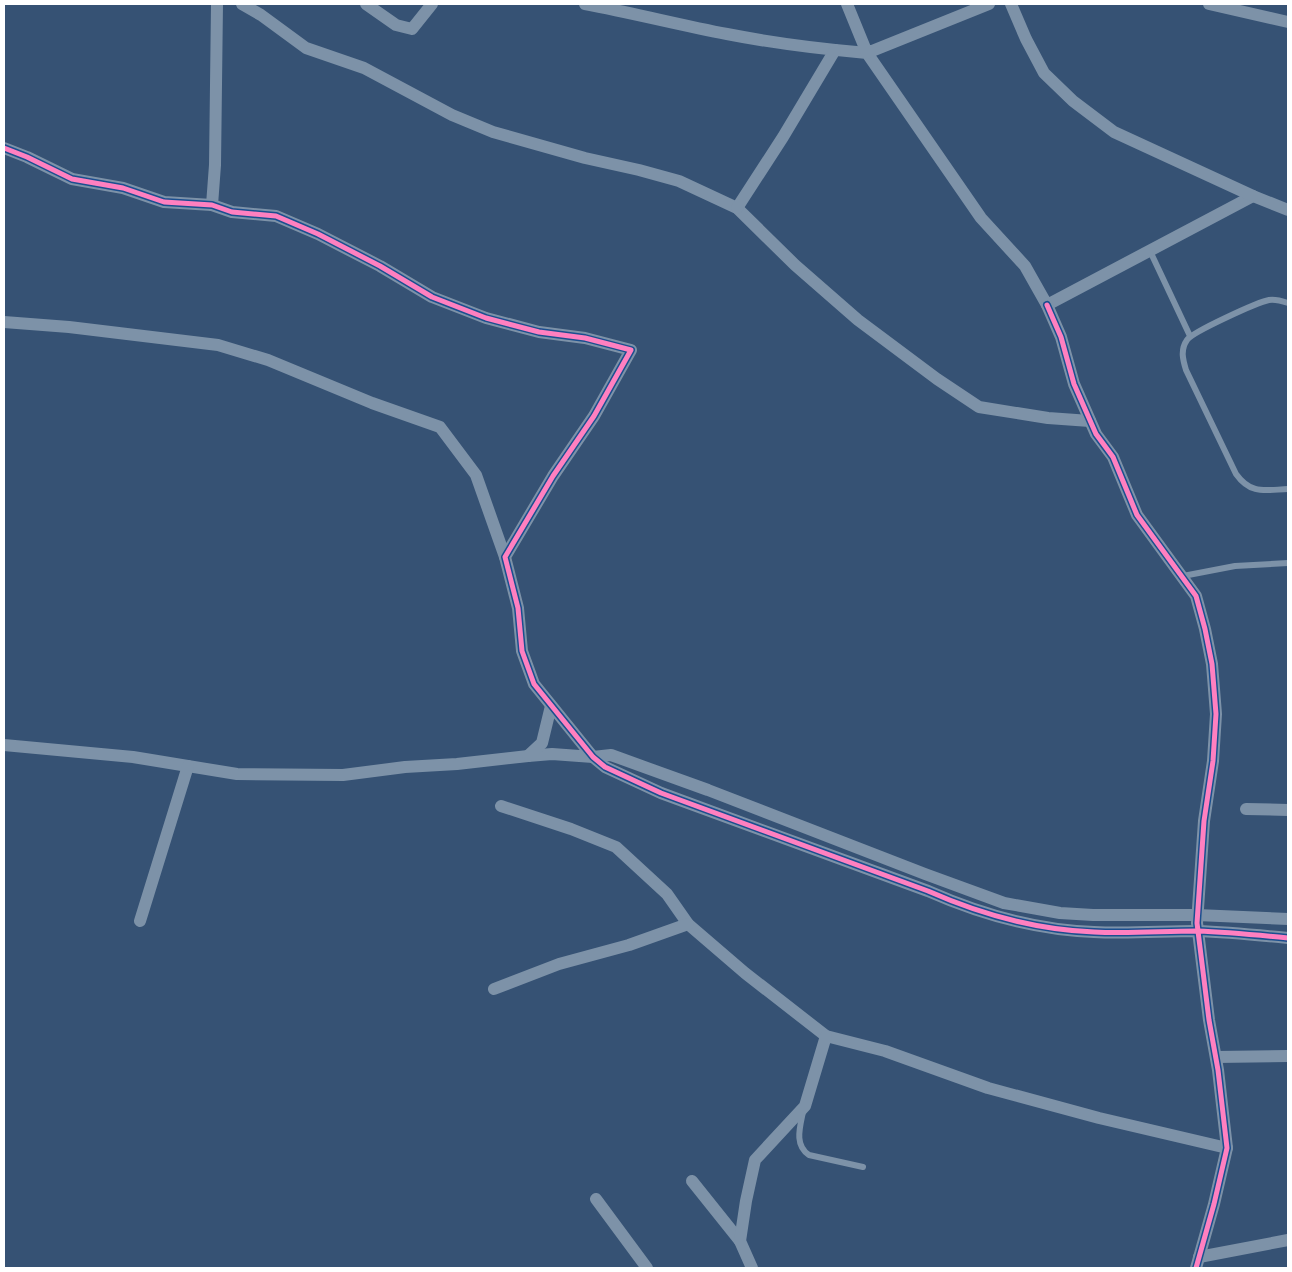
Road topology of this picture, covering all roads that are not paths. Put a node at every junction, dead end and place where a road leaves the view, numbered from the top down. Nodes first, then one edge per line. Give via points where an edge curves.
1 (242, 4) edge
2 (366, 4) edge
3 (432, 4) edge
4 (585, 4) edge
5 (847, 4) edge
6 (989, 4) edge
7 (1011, 4) edge
8 (1210, 4) edge
9 (216, 6) edge
10 (607, 6) edge
11 (1288, 22) edge
12 (835, 50) junction
13 (867, 53) junction
14 (4, 148) edge
15 (1252, 196) junction
16 (212, 205) junction
17 (737, 208) junction
18 (1288, 210) edge
19 (1150, 251) junction
20 (1288, 303) edge
21 (1047, 305) junction
22 (4, 322) edge
23 (1190, 336) junction
24 (1090, 421) junction
25 (1288, 489) edge
26 (505, 557) junction
27 (1288, 564) edge
28 (1183, 576) junction
29 (551, 706) junction
30 (4, 745) edge
31 (528, 756) junction
32 (593, 757) junction
33 (188, 766) junction
34 (501, 806) dead end
35 (1246, 809) dead end
36 (1288, 810) edge
37 (1094, 915) junction
38 (1197, 915) junction
39 (1288, 919) edge
40 (140, 921) dead end
41 (688, 924) junction
42 (1093, 932) junction
43 (1198, 932) junction
44 (1288, 938) edge
45 (494, 989) dead end
46 (826, 1036) junction
47 (1288, 1056) edge
48 (1216, 1057) junction
49 (805, 1106) junction
50 (1227, 1148) junction
51 (863, 1167) dead end
52 (692, 1181) dead end
53 (596, 1199) dead end
54 (1288, 1240) edge
55 (740, 1241) junction
56 (1198, 1263) edge
57 (648, 1268) edge
58 (752, 1268) edge

1 - 17 street via 306,48 364,68 443,110 493,132 679,181
2 - 3 street via 396,25 412,29
4 - 10 street
5 - 13 street
6 - 13 street
7 - 15 street via 1044,73 1074,101 1114,132
8 - 11 street
9 - 16 street
10 - 12 street via 728,34
12 - 13 street
12 - 17 street
13 - 21 street via 981,218 1025,266
14 - 16 street via 72,179 123,188 164,202
15 - 18 street
15 - 19 street
16 - 26 street via 232,212 276,216 380,266 432,297 486,318 631,350 594,416 553,476
17 - 24 street via 858,320 979,407
19 - 21 street
19 - 23 lane
20 - 23 lane via 1277,300 1261,302
21 - 24 street
22 - 26 street via 218,345 268,360 440,427 476,475
23 - 25 lane via 1182,358 1236,474 1249,488
24 - 28 street via 1112,457 1137,515
26 - 29 street via 518,608 522,651 534,684
27 - 28 lane via 1235,566
28 - 38 street via 1196,596 1206,629 1216,714
29 - 31 street via 542,743
29 - 32 street
30 - 33 street via 133,757
31 - 32 street
31 - 33 street via 343,775 236,774
32 - 37 street via 611,755 1004,902 1060,913
32 - 42 street via 605,767 661,792 962,906 1046,927
33 - 40 street
34 - 41 street via 616,847 667,894
35 - 36 street
37 - 38 street
37 - 42 street
38 - 39 street
38 - 43 street
41 - 45 street via 629,945 559,964
41 - 46 street
42 - 43 street
43 - 44 street
43 - 48 street
46 - 49 street
46 - 50 street via 885,1051 988,1088
47 - 48 street
48 - 50 street
49 - 51 lane via 798,1135 803,1151
49 - 55 street via 755,1160
50 - 56 street
52 - 55 street
53 - 57 street
54 - 56 street
55 - 58 street

